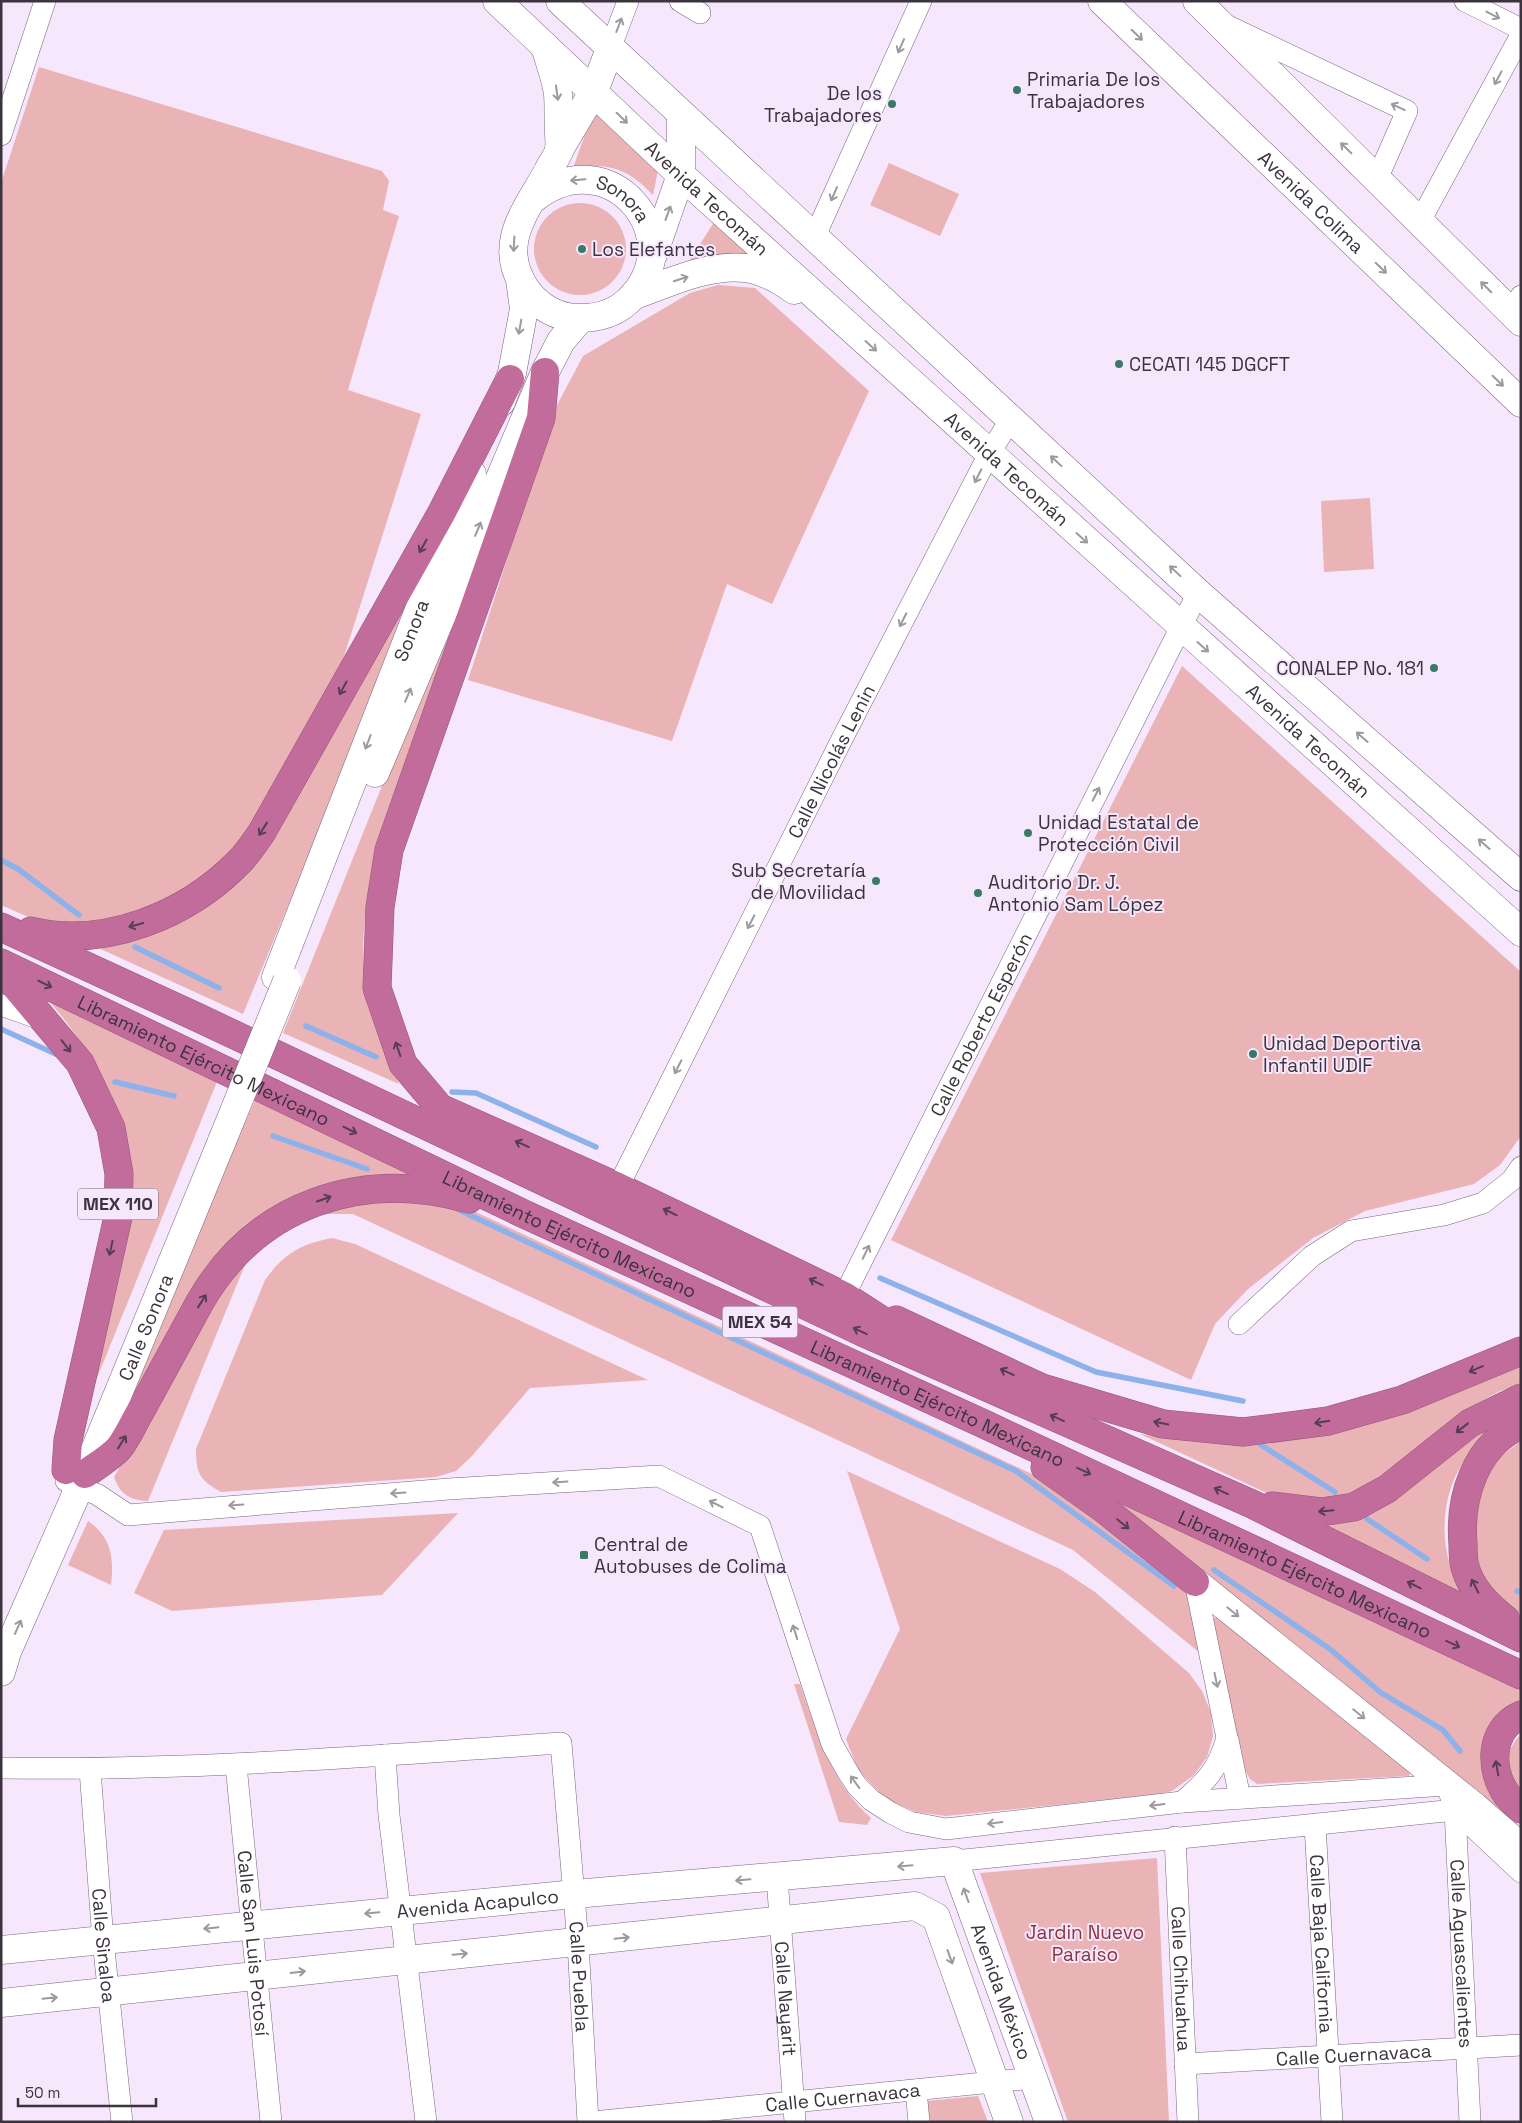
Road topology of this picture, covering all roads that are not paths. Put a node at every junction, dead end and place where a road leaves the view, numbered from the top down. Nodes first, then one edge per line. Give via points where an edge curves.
1 (45, 1) edge
2 (497, 1) edge
3 (560, 1) edge
4 (628, 1) edge
5 (680, 1) edge
6 (922, 1) edge
7 (1102, 1) edge
8 (1465, 1) edge
9 (1209, 9) edge
10 (700, 13) dead end
11 (1521, 29) edge
12 (1521, 36) edge
13 (545, 46) junction
14 (610, 50) junction
15 (594, 91) junction
16 (681, 115) junction
17 (1, 134) edge
18 (559, 150) junction
19 (681, 175) junction
20 (1377, 179) junction
21 (532, 200) junction
22 (1420, 221) junction
23 (814, 238) junction
24 (651, 259) junction
25 (520, 279) junction
26 (635, 295) junction
27 (1518, 311) edge
28 (580, 319) junction
29 (847, 324) junction
30 (544, 372) junction
31 (510, 379) junction
32 (1521, 402) edge
33 (1012, 419) junction
34 (989, 454) junction
35 (1198, 593) junction
36 (1180, 626) junction
37 (1521, 877) edge
38 (1, 925) edge
39 (1521, 932) edge
40 (1, 963) edge
41 (1, 969) edge
42 (282, 979) junction
43 (1, 1005) edge
44 (46, 1021) junction
45 (305, 1068) junction
46 (440, 1108) junction
47 (1521, 1167) edge
48 (618, 1187) junction
49 (524, 1214) junction
50 (844, 1296) junction
51 (1239, 1324) dead end
52 (1521, 1351) edge
53 (976, 1382) junction
54 (1521, 1398) edge
55 (984, 1424) junction
56 (1521, 1425) edge
57 (73, 1477) junction
58 (1252, 1504) junction
59 (1195, 1582) junction
60 (1, 1620) edge
61 (1521, 1633) edge
62 (1521, 1638) edge
63 (1, 1672) edge
64 (1521, 1675) edge
65 (1521, 1715) edge
66 (1227, 1738) junction
67 (385, 1755) junction
68 (236, 1765) junction
69 (1, 1768) edge
70 (90, 1770) junction
71 (1240, 1798) junction
72 (1451, 1798) junction
73 (1182, 1802) junction
74 (1521, 1809) edge
75 (1315, 1825) junction
76 (1175, 1837) junction
77 (1521, 1847) edge
78 (954, 1861) junction
79 (1521, 1872) edge
80 (778, 1877) junction
81 (574, 1894) junction
82 (402, 1911) junction
83 (781, 1921) junction
84 (250, 1924) junction
85 (103, 1940) junction
86 (578, 1943) junction
87 (1, 1950) edge
88 (408, 1959) junction
89 (256, 1977) junction
90 (109, 1992) junction
91 (1, 2003) edge
92 (1521, 2045) edge
93 (1467, 2048) junction
94 (1328, 2056) junction
95 (1185, 2064) junction
96 (1033, 2078) junction
97 (995, 2082) junction
98 (916, 2090) junction
99 (794, 2112) edge
100 (122, 2122) edge
101 (271, 2122) edge
102 (426, 2122) edge
103 (588, 2122) edge
104 (593, 2122) edge
105 (919, 2122) edge
106 (1010, 2122) edge
107 (1048, 2122) edge
108 (1188, 2122) edge
109 (1332, 2122) edge
110 (1470, 2122) edge

1 - 17 street
2 - 13 street, Avenida Tecomán
3 - 14 street, Avenida Tecomán
14 -> 4 street
5 - 10 street
6 -> 23 street
7 -> 32 street, Avenida Colima
8 -> 11 street
20 -> 9 street
20 -> 9 street via 1407,111
12 -> 22 street
13 - 15 street, Avenida Tecomán
13 -> 18 street via 558,92
14 - 15 street
14 - 16 street, Avenida Tecomán
15 - 18 street
15 -> 19 street, Avenida Tecomán
16 - 19 street, Sonora
16 - 23 street, Avenida Tecomán
18 - 21 street
24 -> 19 street, Sonora
19 - 29 street, Avenida Tecomán
20 - 22 street
24 -> 21 street, Sonora via 650,234 641,212 625,194 604,182 580,179 556,184
21 -> 25 street, Sonora via 520,217 513,238 513,259
27 -> 22 street
23 - 33 street, Avenida Tecomán
24 - 26 street, Sonora via 644,282
25 - 28 street, Sonora via 544,308
25 -> 31 street, Sonora via 524,309
26 - 28 street, Sonora via 610,313
26 -> 29 street via 714,270 745,268 774,277
28 - 30 street, Sonora via 560,341
29 -> 34 street, Avenida Tecomán
42 -> 30 street, Sonora
46 -> 30 highway via 403,1064 377,988 380,907 389,850 541,418
31 -> 38 highway via 442,514 262,832 240,861 186,904 149,921 102,934 51,936
31 -> 42 street, Sonora
33 - 34 street, Calle Nicolás Lenin
35 -> 33 street, Avenida Tecomán
34 -> 36 street, Avenida Tecomán
34 -> 48 street, Calle Nicolás Lenin
35 - 36 street, Calle Roberto Esperón
37 -> 35 street, Avenida Tecomán
36 -> 39 street, Avenida Tecomán
50 -> 36 street, Calle Roberto Esperón
38 - 45 highway, Libramiento Ejército Mexicano / MEX 54
40 -> 49 highway, Libramiento Ejército Mexicano / MEX 54
41 - 44 highway, MEX 110
42 - 57 street, Calle Sonora
43 - 44 street
44 -> 57 highway, MEX 110 via 80,1063 111,1128 119,1174 118,1217 68,1440
45 - 46 highway
53 -> 45 highway, Libramiento Ejército Mexicano / MEX 54 via 862,1332
48 -> 46 highway
47 - 51 street via 1512,1180 1483,1203 1444,1215 1351,1231 1312,1256
50 -> 48 highway
49 - 55 highway, Libramiento Ejército Mexicano / MEX 54
57 -> 49 highway via 118,1449 220,1274 243,1247 299,1209 326,1198 367,1188 408,1188 447,1193
52 -> 50 highway via 1402,1400 1328,1421 1243,1432 1163,1424 1042,1388
50 - 53 highway
58 -> 53 highway, Libramiento Ejército Mexicano / MEX 54
54 -> 58 highway via 1470,1422 1387,1489 1354,1507 1321,1512
55 -> 59 highway via 1104,1509
55 -> 64 highway, Libramiento Ejército Mexicano / MEX 54
61 -> 56 highway via 1481,1599 1465,1567 1461,1520 1469,1483 1483,1456 1494,1443
57 - 60 street, Calle Sonora
63 -> 57 street, Calle Sonora
73 -> 57 street via 946,1829 909,1822 891,1813 857,1786 832,1744 760,1526 659,1476 128,1514
62 -> 58 highway, Libramiento Ejército Mexicano / MEX 54
59 -> 66 street
59 -> 72 street
74 -> 65 highway via 1507,1795 1496,1772 1494,1744 1502,1730
66 - 71 street
66 - 73 street via 1221,1758 1208,1780
67 - 68 street
67 - 81 street, Calle Puebla via 561,1743
67 - 82 street via 389,1815
68 - 70 street
68 - 84 street, Calle San Luis Potosí
69 - 70 street
70 - 85 street, Calle Sinaloa
71 - 72 street
71 - 73 street
72 - 75 street
72 - 77 street
72 - 79 street
72 - 93 street, Calle Aguascalientes
75 - 76 street
75 - 94 street, Calle Baja California
76 - 78 street
76 - 95 street, Calle Chihuahua
78 -> 80 street, Avenida Acapulco
96 -> 78 street, Avenida México
80 -> 81 street, Avenida Acapulco
80 - 83 street, Calle Nayarit
81 - 82 street, Avenida Acapulco
81 - 86 street, Calle Puebla
82 -> 84 street, Avenida Acapulco
82 - 88 street
86 -> 83 street
83 -> 97 street, Avenida México via 915,1906 936,1917
83 - 99 street, Calle Nayarit
84 -> 85 street, Avenida Acapulco
84 - 89 street, Calle San Luis Potosí
85 - 87 street, Avenida Acapulco
85 - 90 street, Calle Sinaloa
88 -> 86 street
86 - 103 street, Calle Puebla
89 -> 88 street
88 - 102 street
89 - 90 street
89 - 101 street, Calle San Luis Potosí
91 -> 90 street
90 - 100 street, Calle Sinaloa
92 - 93 street, Calle Cuernavaca
93 - 94 street, Calle Cuernavaca
93 - 110 street, Calle Aguascalientes
94 - 95 street, Calle Cuernavaca
94 - 109 street, Calle Baja California
95 - 108 street, Calle Chihuahua
96 - 97 street, Calle Cuernavaca
96 - 107 street, Avenida México
97 - 98 street, Calle Cuernavaca
97 - 106 street, Avenida México
98 - 99 street, Calle Cuernavaca
98 - 105 street
99 - 104 street, Calle Cuernavaca

